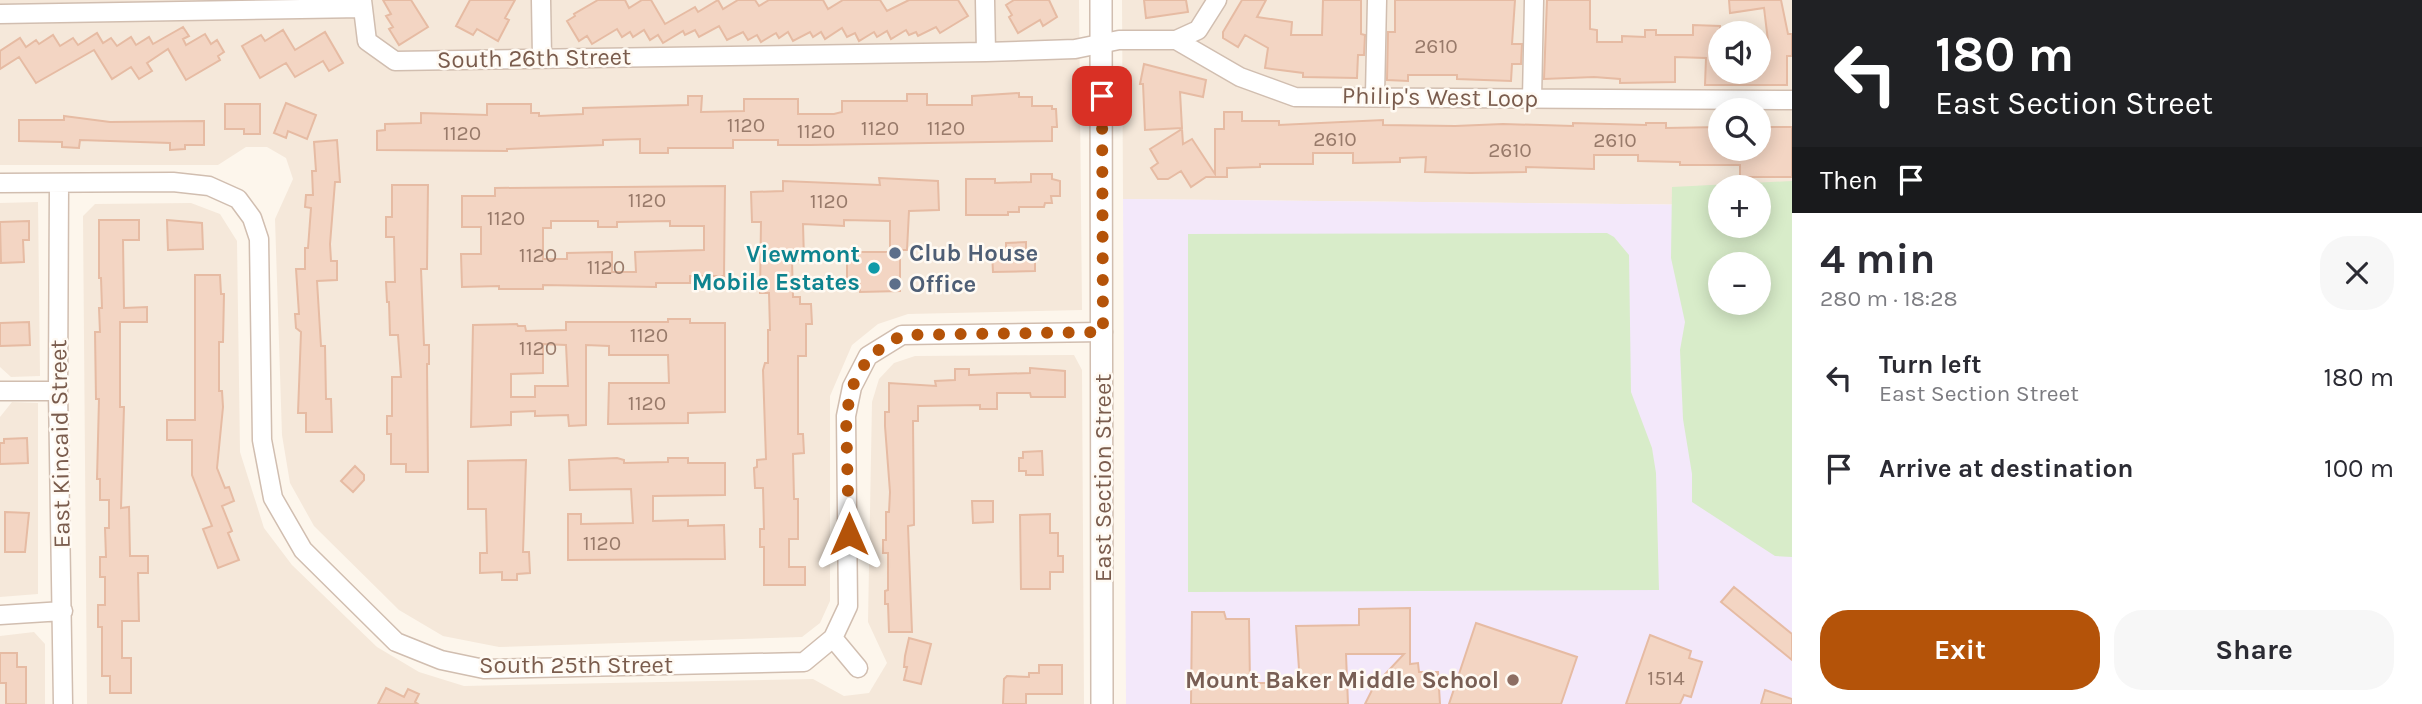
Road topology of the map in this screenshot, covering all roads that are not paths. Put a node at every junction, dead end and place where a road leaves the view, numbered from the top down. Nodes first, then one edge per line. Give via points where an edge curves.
1 (541, 0) edge
2 (985, 0) edge
3 (1101, 0) edge
4 (1217, 0) edge
5 (1377, 0) edge
6 (1534, 0) edge
7 (362, 4) edge
8 (0, 14) edge
9 (1176, 40) junction
10 (1102, 43) junction
11 (986, 52) junction
12 (542, 57) junction
13 (1375, 96) junction
14 (1532, 99) junction
15 (1792, 100) edge
16 (0, 183) edge
17 (59, 184) junction
18 (1103, 332) junction
19 (0, 391) edge
20 (58, 391) junction
21 (63, 611) junction
22 (0, 615) edge
23 (833, 638) junction
24 (858, 668) dead end
25 (63, 704) edge
26 (1102, 704) edge

1 - 12 street
2 - 11 street
3 - 10 street, East Section Street
4 - 9 street via 1198,30
5 - 13 street
6 - 14 street
7 - 8 street, South 26th Street
7 - 12 street, South 26th Street via 367,41 395,61
9 - 10 street, Philip's West Loop
9 - 13 street, Philip's West Loop via 1240,77 1294,97
10 - 11 street, South 26th Street via 1075,49
10 - 18 street, East Section Street
11 - 12 street, South 26th Street
13 - 14 street, Philip's West Loop
14 - 15 street, Philip's West Loop
16 - 17 street, South 25th Street
17 - 20 street, East Kincaid Street
17 - 23 street, South 25th Street via 173,182 209,186 238,199 252,218 259,239 261,440 272,498 303,550 396,642 441,660 484,669 804,662
18 - 23 street, South 25th Street via 902,335 869,356 852,387 846,416 849,606
18 - 26 street, East Section Street
19 - 20 street
20 - 21 street, East Kincaid Street
21 - 22 street
21 - 25 street, East Kincaid Street
23 - 24 street

